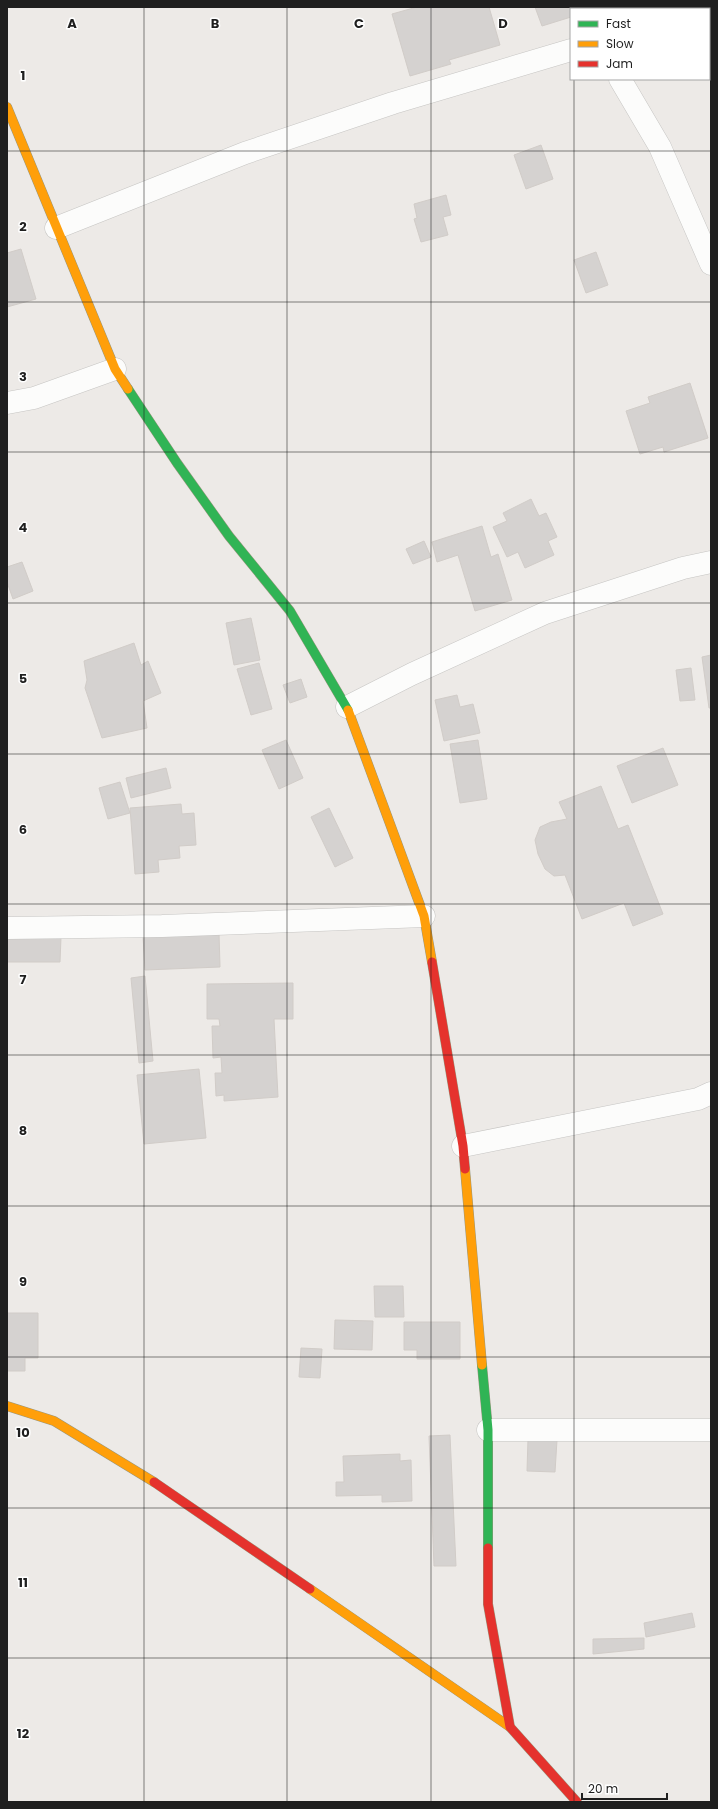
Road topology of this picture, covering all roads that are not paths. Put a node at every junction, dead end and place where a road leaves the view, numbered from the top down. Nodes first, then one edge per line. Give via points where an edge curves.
1 (570, 50) edge
2 (621, 80) edge
3 (7, 108) edge
4 (56, 228) junction
5 (711, 264) edge
6 (115, 369) junction
7 (7, 403) edge
8 (711, 562) edge
9 (347, 707) junction
10 (424, 916) junction
11 (7, 928) edge
12 (711, 1093) edge
13 (463, 1146) junction
14 (7, 1406) edge
15 (488, 1430) junction
16 (711, 1430) edge
17 (510, 1727) junction
18 (577, 1802) edge

1 - 4 street via 393,103 246,153
2 - 5 street via 660,147
3 - 4 street
4 - 6 street
6 - 7 street via 34,398
6 - 9 street via 228,536 290,610
8 - 9 street via 683,568 545,613
9 - 10 street
10 - 11 street via 162,926
10 - 13 street
12 - 13 street via 698,1099
13 - 15 street
14 - 17 street via 54,1421 136,1470
15 - 16 street
15 - 17 street via 488,1604
17 - 18 street

